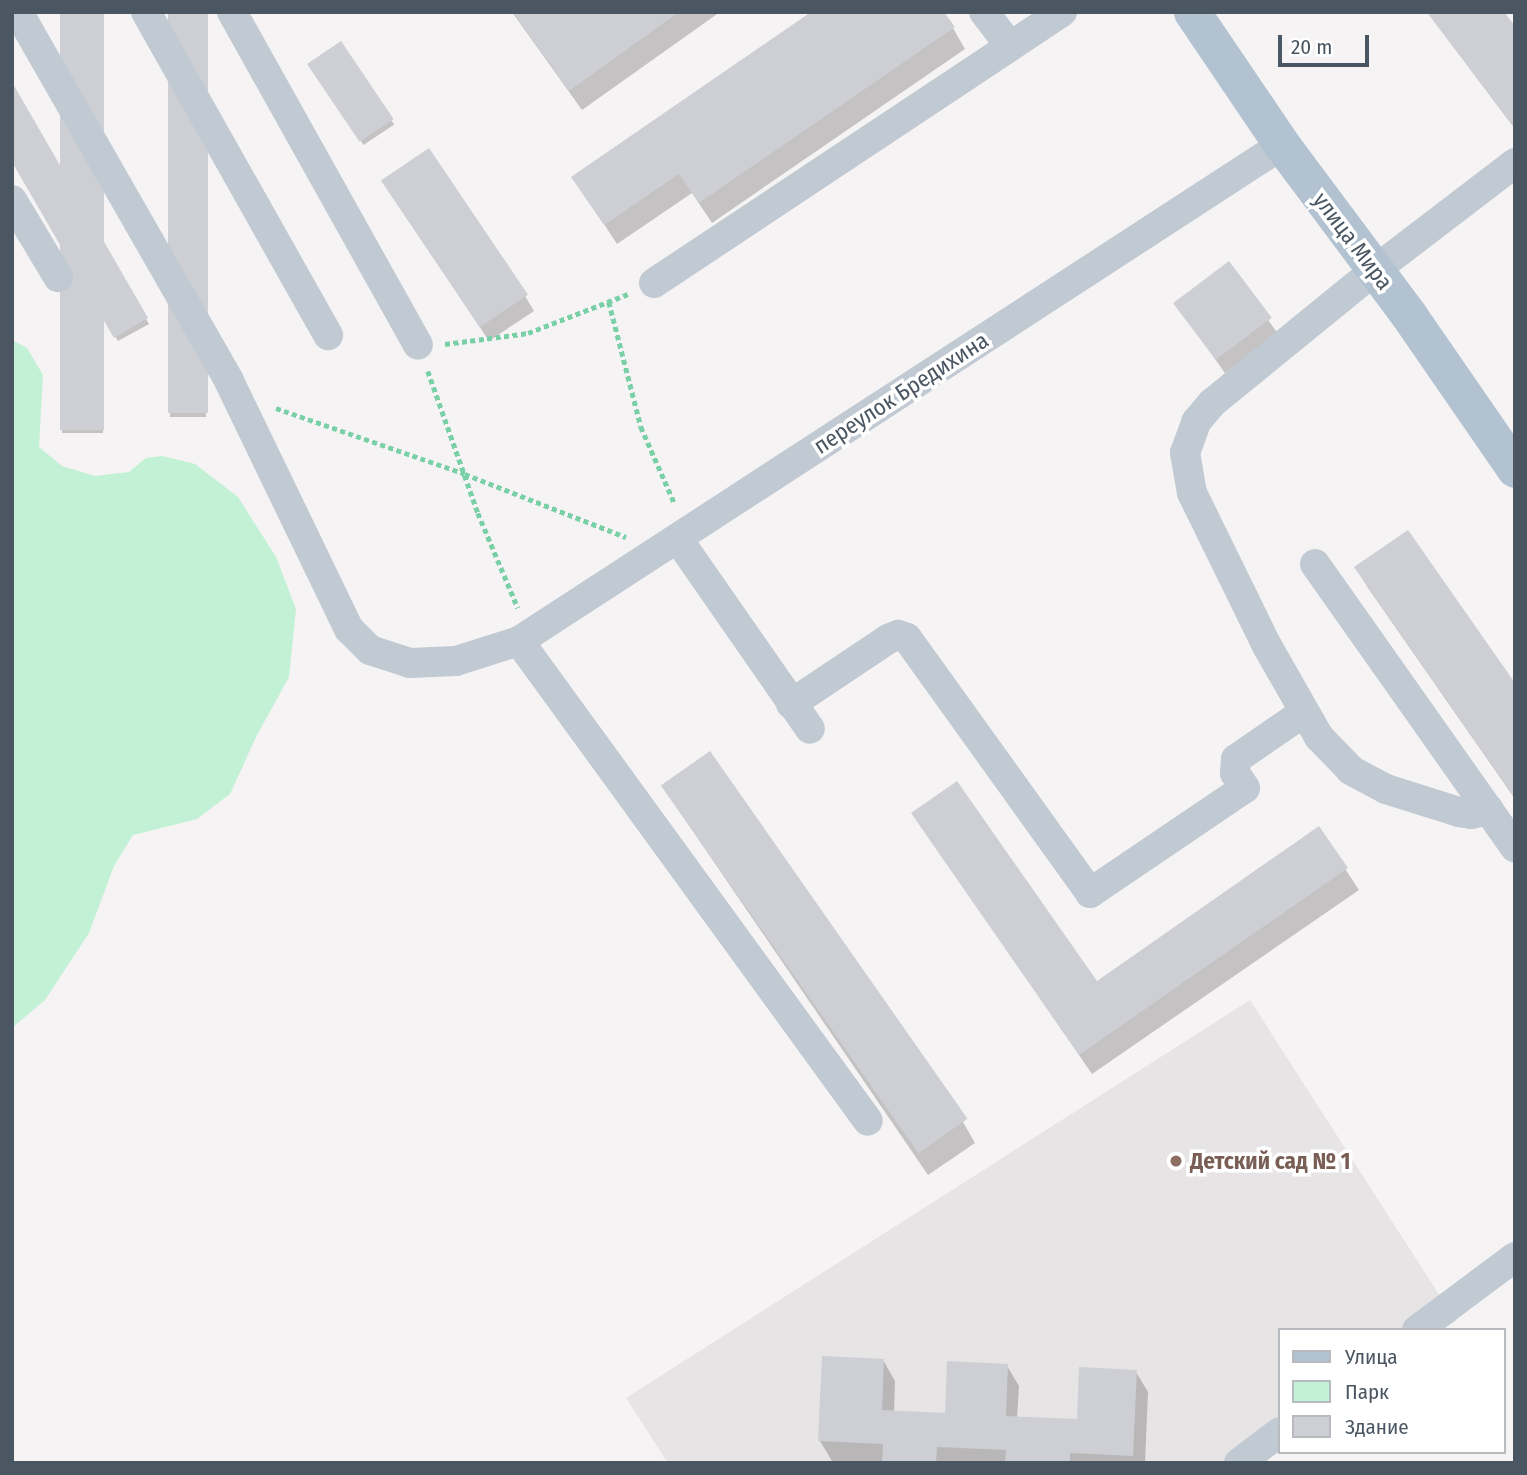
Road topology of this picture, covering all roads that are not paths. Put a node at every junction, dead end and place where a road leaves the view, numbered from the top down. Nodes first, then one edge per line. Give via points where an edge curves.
1 (18, 12) edge
2 (146, 12) edge
3 (232, 12) edge
4 (984, 12) edge
5 (1062, 12) edge
6 (1192, 12) edge
7 (1010, 47) junction
8 (1282, 145) junction
9 (1515, 163) edge
10 (12, 200) edge
11 (1375, 270) junction
12 (58, 277) dead end
13 (654, 283) road end
14 (328, 335) dead end
15 (418, 345) road end
16 (1515, 469) edge
17 (675, 540) junction
18 (1315, 564) dead end
19 (524, 638) junction
20 (791, 704) junction
21 (1303, 713) junction
22 (810, 729) dead end
23 (1489, 810) junction
24 (1515, 847) edge
25 (868, 1121) dead end
26 (1515, 1257) edge
27 (1421, 1328) edge
28 (1278, 1434) edge
29 (1239, 1463) edge

1 - 19 lane, переулок Бредихина via 236,394 349,629 370,650 410,663 456,661
2 - 14 lane
3 - 15 lane
4 - 7 lane
5 - 7 lane
6 - 8 main road, улица Мира
7 - 13 lane
8 - 11 main road, улица Мира
8 - 17 lane, переулок Бредихина
9 - 11 lane
10 - 12 lane
11 - 16 main road, улица Мира
11 - 21 lane via 1212,403 1196,422 1185,453 1192,493
17 - 19 lane, переулок Бредихина
17 - 20 lane
18 - 23 lane
19 - 25 lane
20 - 21 lane via 887,639 907,638 1090,893 1245,788 1235,773 1237,759
20 - 22 lane
21 - 23 lane via 1334,754 1364,779 1459,812
23 - 24 lane
26 - 27 lane
28 - 29 lane

